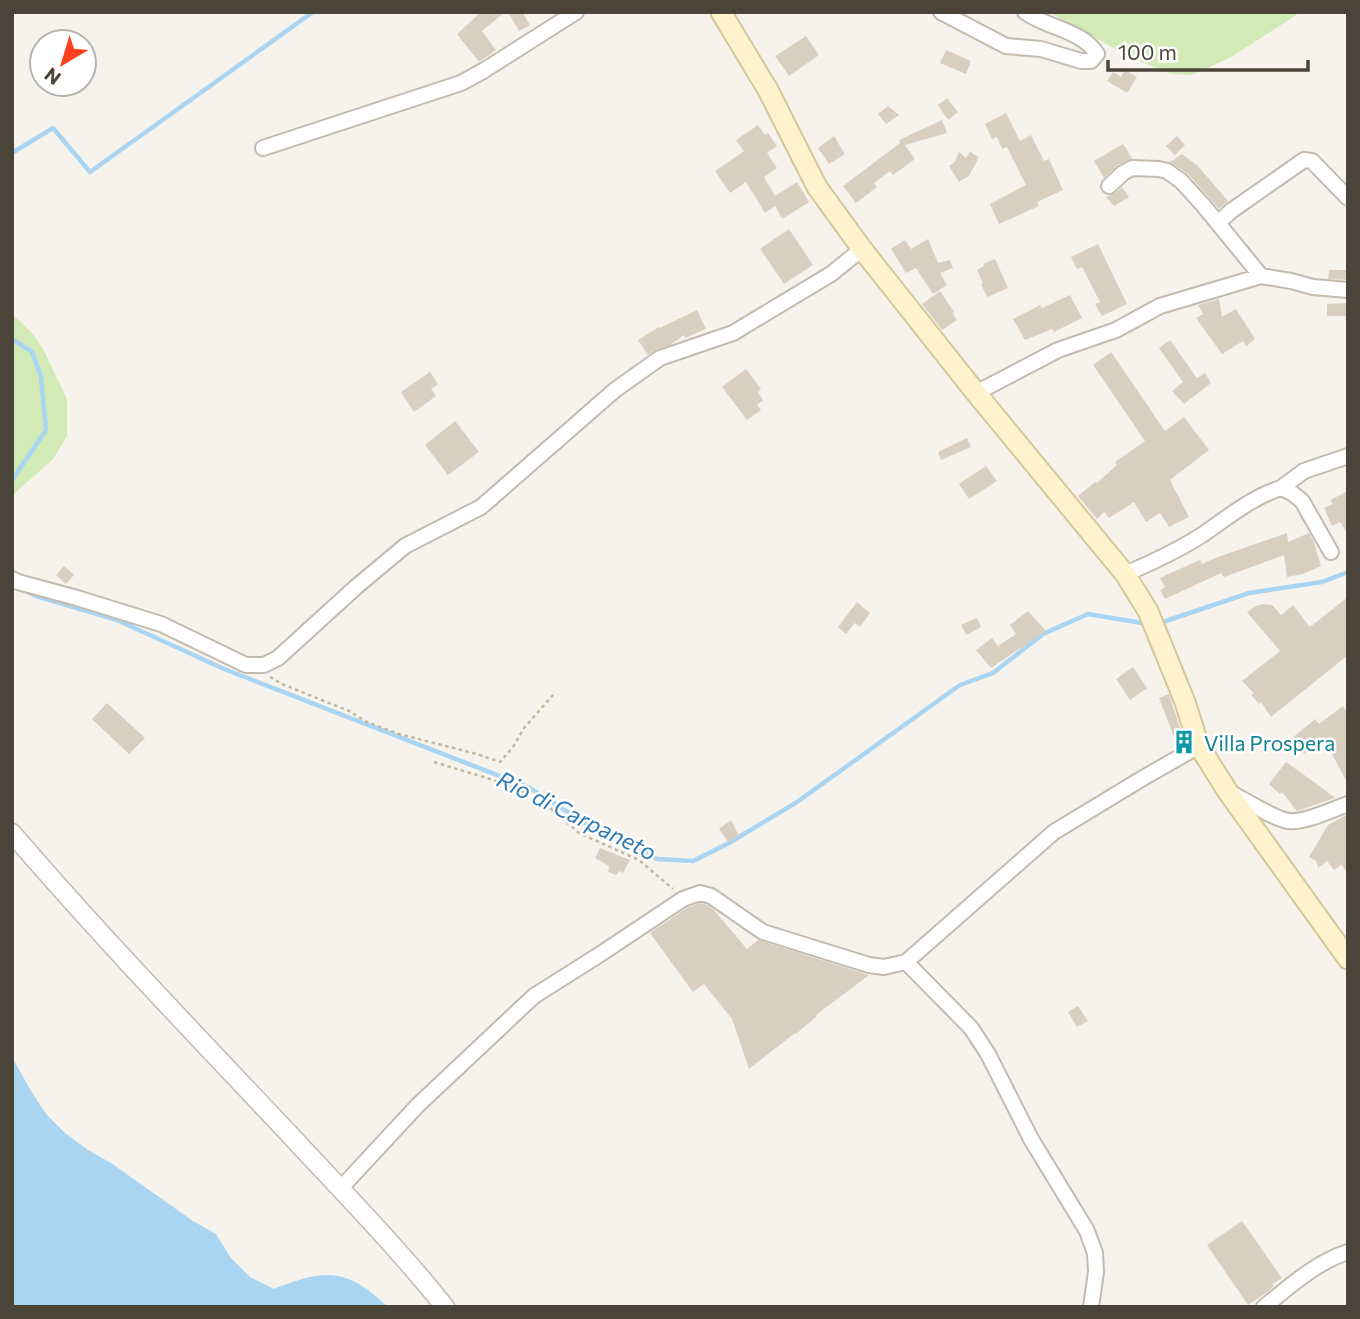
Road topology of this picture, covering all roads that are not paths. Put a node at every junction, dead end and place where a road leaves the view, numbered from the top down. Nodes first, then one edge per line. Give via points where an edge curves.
1 (576, 12) edge
2 (721, 12) edge
3 (941, 12) edge
4 (1025, 12) edge
5 (263, 148) dead end
6 (1109, 186) dead end
7 (1348, 198) edge
8 (1218, 223) junction
9 (862, 249) junction
10 (1261, 276) junction
11 (1348, 290) edge
12 (976, 393) junction
13 (1348, 456) edge
14 (1280, 488) junction
15 (1331, 552) dead end
16 (1125, 574) junction
17 (12, 579) edge
18 (1199, 746) junction
19 (1228, 792) junction
20 (1348, 804) edge
21 (12, 833) edge
22 (1348, 959) edge
23 (906, 962) junction
24 (341, 1189) junction
25 (1348, 1252) edge
26 (444, 1307) edge
27 (1091, 1307) edge
28 (1264, 1307) edge

1 - 5 street via 461,83
2 - 9 main road via 768,90 817,187
3 - 4 street via 1006,46 1041,49 1081,61 1091,61 1097,54 1081,39
6 - 8 street via 1132,168 1159,169 1181,181
7 - 8 street via 1312,161 1304,160
8 - 10 street
9 - 12 main road
9 - 17 street via 831,274 733,333 660,358 615,390 481,507 405,546 278,658 264,665 246,665 161,624
10 - 11 street
10 - 12 street via 1160,306 1116,330 1058,350
12 - 16 main road
13 - 14 street via 1304,471
14 - 15 street via 1301,501
14 - 16 street via 1158,560
16 - 18 main road via 1148,611
18 - 19 main road
18 - 23 street via 1054,832
19 - 20 street via 1290,821
19 - 22 main road
21 - 24 street
23 - 24 street via 869,965 763,932 700,892 682,899 534,996 418,1105
23 - 27 street via 983,1045 1031,1139 1087,1231 1096,1272
24 - 26 street
25 - 28 street via 1334,1256

